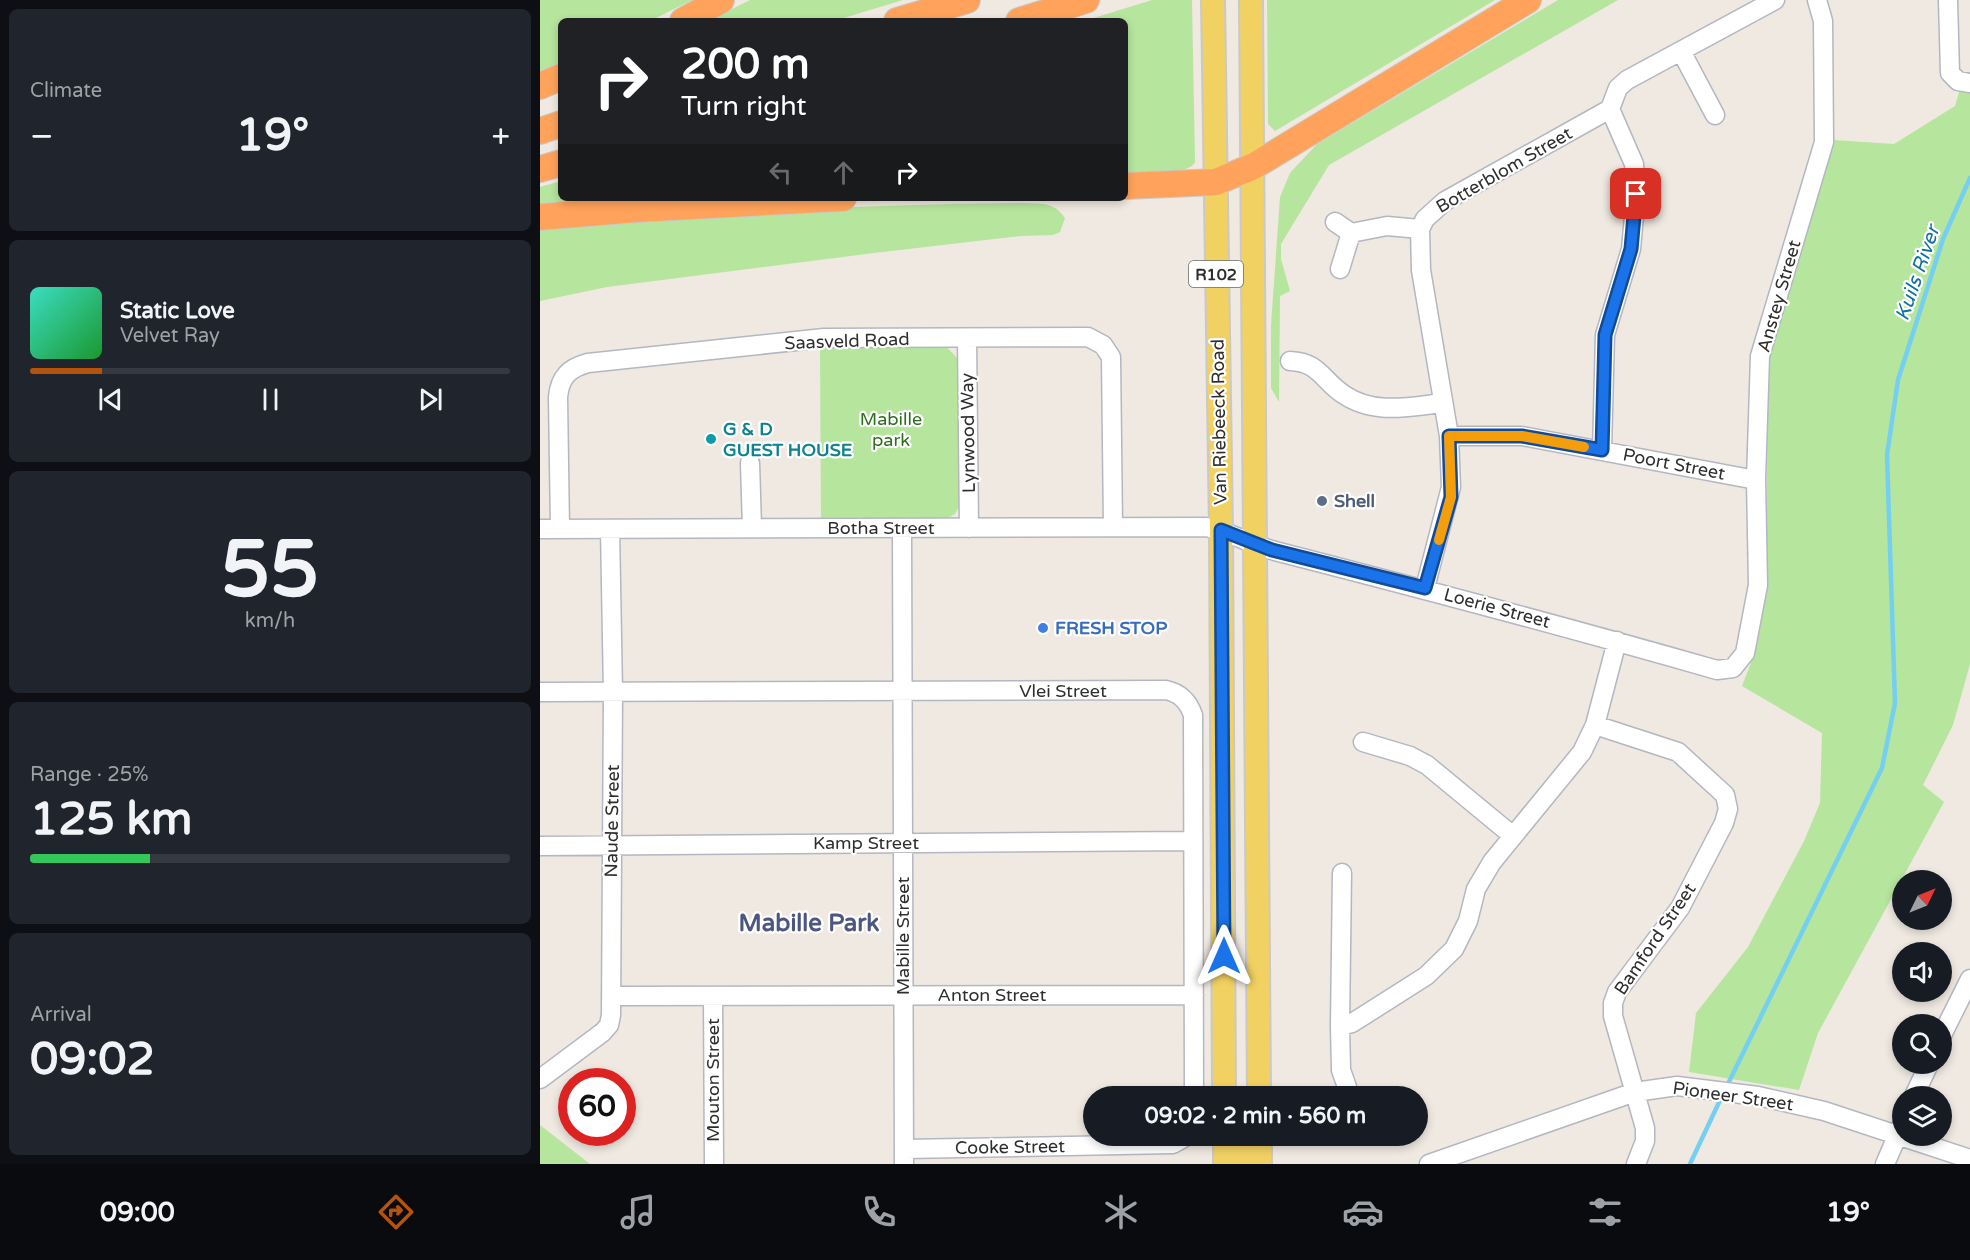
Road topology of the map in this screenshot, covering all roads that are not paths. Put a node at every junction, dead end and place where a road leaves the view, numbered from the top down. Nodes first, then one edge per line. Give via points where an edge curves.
1 (721, 0) edge
2 (967, 0) edge
3 (1086, 0) edge
4 (1213, 0) edge
5 (1251, 0) edge
6 (1528, 0) edge
7 (1775, 0) edge
8 (1817, 0) edge
9 (1948, 0) edge
10 (688, 18) edge
11 (907, 18) edge
12 (1029, 18) edge
13 (1681, 51) junction
14 (558, 78) edge
15 (1970, 83) edge
16 (540, 86) edge
17 (1610, 109) junction
18 (1715, 116) dead end
19 (558, 125) edge
20 (540, 131) edge
21 (558, 164) edge
22 (1254, 166) junction
23 (540, 169) edge
24 (1216, 182) junction
25 (1128, 186) edge
26 (787, 201) edge
27 (540, 217) edge
28 (1335, 222) dead end
29 (1420, 229) junction
30 (1351, 233) junction
31 (1340, 269) dead end
32 (967, 338) junction
33 (1290, 361) dead end
34 (1442, 403) junction
35 (1449, 436) junction
36 (1602, 450) junction
37 (750, 463) dead end
38 (1756, 480) junction
39 (752, 527) junction
40 (1113, 527) junction
41 (902, 528) junction
42 (969, 528) junction
43 (540, 529) edge
44 (560, 529) junction
45 (610, 529) junction
46 (1221, 530) junction
47 (1255, 543) junction
48 (1425, 588) junction
49 (1617, 641) junction
50 (1738, 665) joint
51 (903, 691) junction
52 (540, 692) edge
53 (614, 693) junction
54 (1595, 725) junction
55 (1363, 742) dead end
56 (1513, 836) junction
57 (1193, 841) junction
58 (903, 843) junction
59 (611, 845) junction
60 (540, 846) edge
61 (1342, 873) dead end
62 (1970, 979) edge
63 (1194, 994) junction
64 (903, 995) junction
65 (612, 996) junction
66 (713, 996) junction
67 (1952, 1015) edge
68 (1340, 1026) junction
69 (1258, 1054) junction
70 (540, 1079) edge
71 (1194, 1086) edge
72 (1224, 1086) edge
73 (1250, 1086) edge
74 (1259, 1086) edge
75 (1347, 1086) edge
76 (1635, 1092) junction
77 (1892, 1128) edge
78 (1128, 1146) edge
79 (1224, 1146) edge
80 (1243, 1146) edge
81 (1260, 1146) edge
82 (1893, 1146) edge
83 (1939, 1146) edge
84 (904, 1156) edge
85 (1970, 1159) edge
86 (714, 1164) edge
87 (1225, 1164) edge
88 (1244, 1164) edge
89 (1260, 1164) edge
90 (1429, 1164) edge
91 (1636, 1164) edge
92 (1885, 1164) edge

1 - 10 highway
2 - 11 highway
3 - 12 highway
4 - 24 main road, Van Riebeeck Road / R102
5 - 22 main road, Van Riebeeck Road / R102
6 - 22 highway
7 - 13 street
8 - 38 street, Anstey Street via 1823,21 1824,142 1760,356
9 - 15 street via 1950,73 1958,81
13 - 17 street via 1622,84
13 - 18 street
14 - 16 highway
17 - 29 street, Botterblom Street via 1445,201
17 - 36 street via 1634,164 1636,194 1631,249 1605,335
19 - 20 highway
21 - 23 highway
22 - 24 highway
22 - 47 main road, Van Riebeeck Road / R102
24 - 25 highway
24 - 46 main road, Van Riebeeck Road / R102
26 - 27 highway
28 - 30 street
29 - 30 street via 1387,226
29 - 34 street, Botterblom Street via 1421,270
30 - 31 street
32 - 40 street, Saasveld Road via 1088,337 1108,350 1114,438
32 - 42 street, Lynwood Way
32 - 44 street, Saasveld Road via 824,338 573,367 563,377 558,397
33 - 34 street via 1309,363 1344,395 1368,405 1387,409
34 - 35 street, Botterblom Street
35 - 36 street, Poort Street via 1522,436
35 - 48 street, Botterblom Street via 1451,497
36 - 38 street, Poort Street
37 - 39 street
38 - 50 street, Anstey Street via 1758,585 1745,653
39 - 41 street, Botha Street
39 - 45 street, Botha Street
40 - 42 street, Botha Street
40 - 46 street, Botha Street
41 - 42 street, Botha Street
41 - 51 street, Mabille Street
43 - 44 street, Botha Street
44 - 45 street, Botha Street
45 - 53 street, Naude Street
46 - 47 street, Loerie Street
46 - 72 main road, Van Riebeeck Road / R102
47 - 48 street, Loerie Street
47 - 69 main road, Van Riebeeck Road / R102
48 - 49 street, Loerie Street
49 - 50 street, Loerie Street via 1717,670
49 - 54 street
51 - 53 street, Vlei Street
51 - 57 street, Vlei Street via 1177,693 1193,715
51 - 58 street, Mabille Street
52 - 53 street, Vlei Street
53 - 59 street, Naude Street
54 - 56 street via 1582,752
54 - 76 street, Bamford Street via 1678,752 1720,789 1728,809 1680,908 1615,997 1614,1016
55 - 56 street via 1427,765
56 - 68 street via 1482,877 1465,931 1446,959 1352,1023
57 - 58 street, Kamp Street
57 - 63 street, Vlei Street
58 - 59 street, Kamp Street
58 - 64 street, Mabille Street
59 - 60 street, Kamp Street
59 - 65 street, Naude Street
61 - 68 street
62 - 67 street
63 - 64 street, Anton Street
63 - 71 street, Vlei Street
64 - 66 street, Anton Street
64 - 84 street, Mabille Street
65 - 66 street, Anton Street
65 - 70 street, Naude Street via 609,1025
66 - 86 street, Mouton Street
68 - 75 street via 1341,1070
69 - 73 main road
69 - 74 main road, Van Riebeeck Road / R102
76 - 77 street, Pioneer Street via 1663,1086 1758,1096
76 - 90 street, Pioneer Street
76 - 91 street, Bamford Street via 1645,1135
78 - 84 street, Cooke Street
79 - 87 main road
80 - 88 main road
81 - 89 main road
82 - 92 street
83 - 85 street, Pioneer Street

